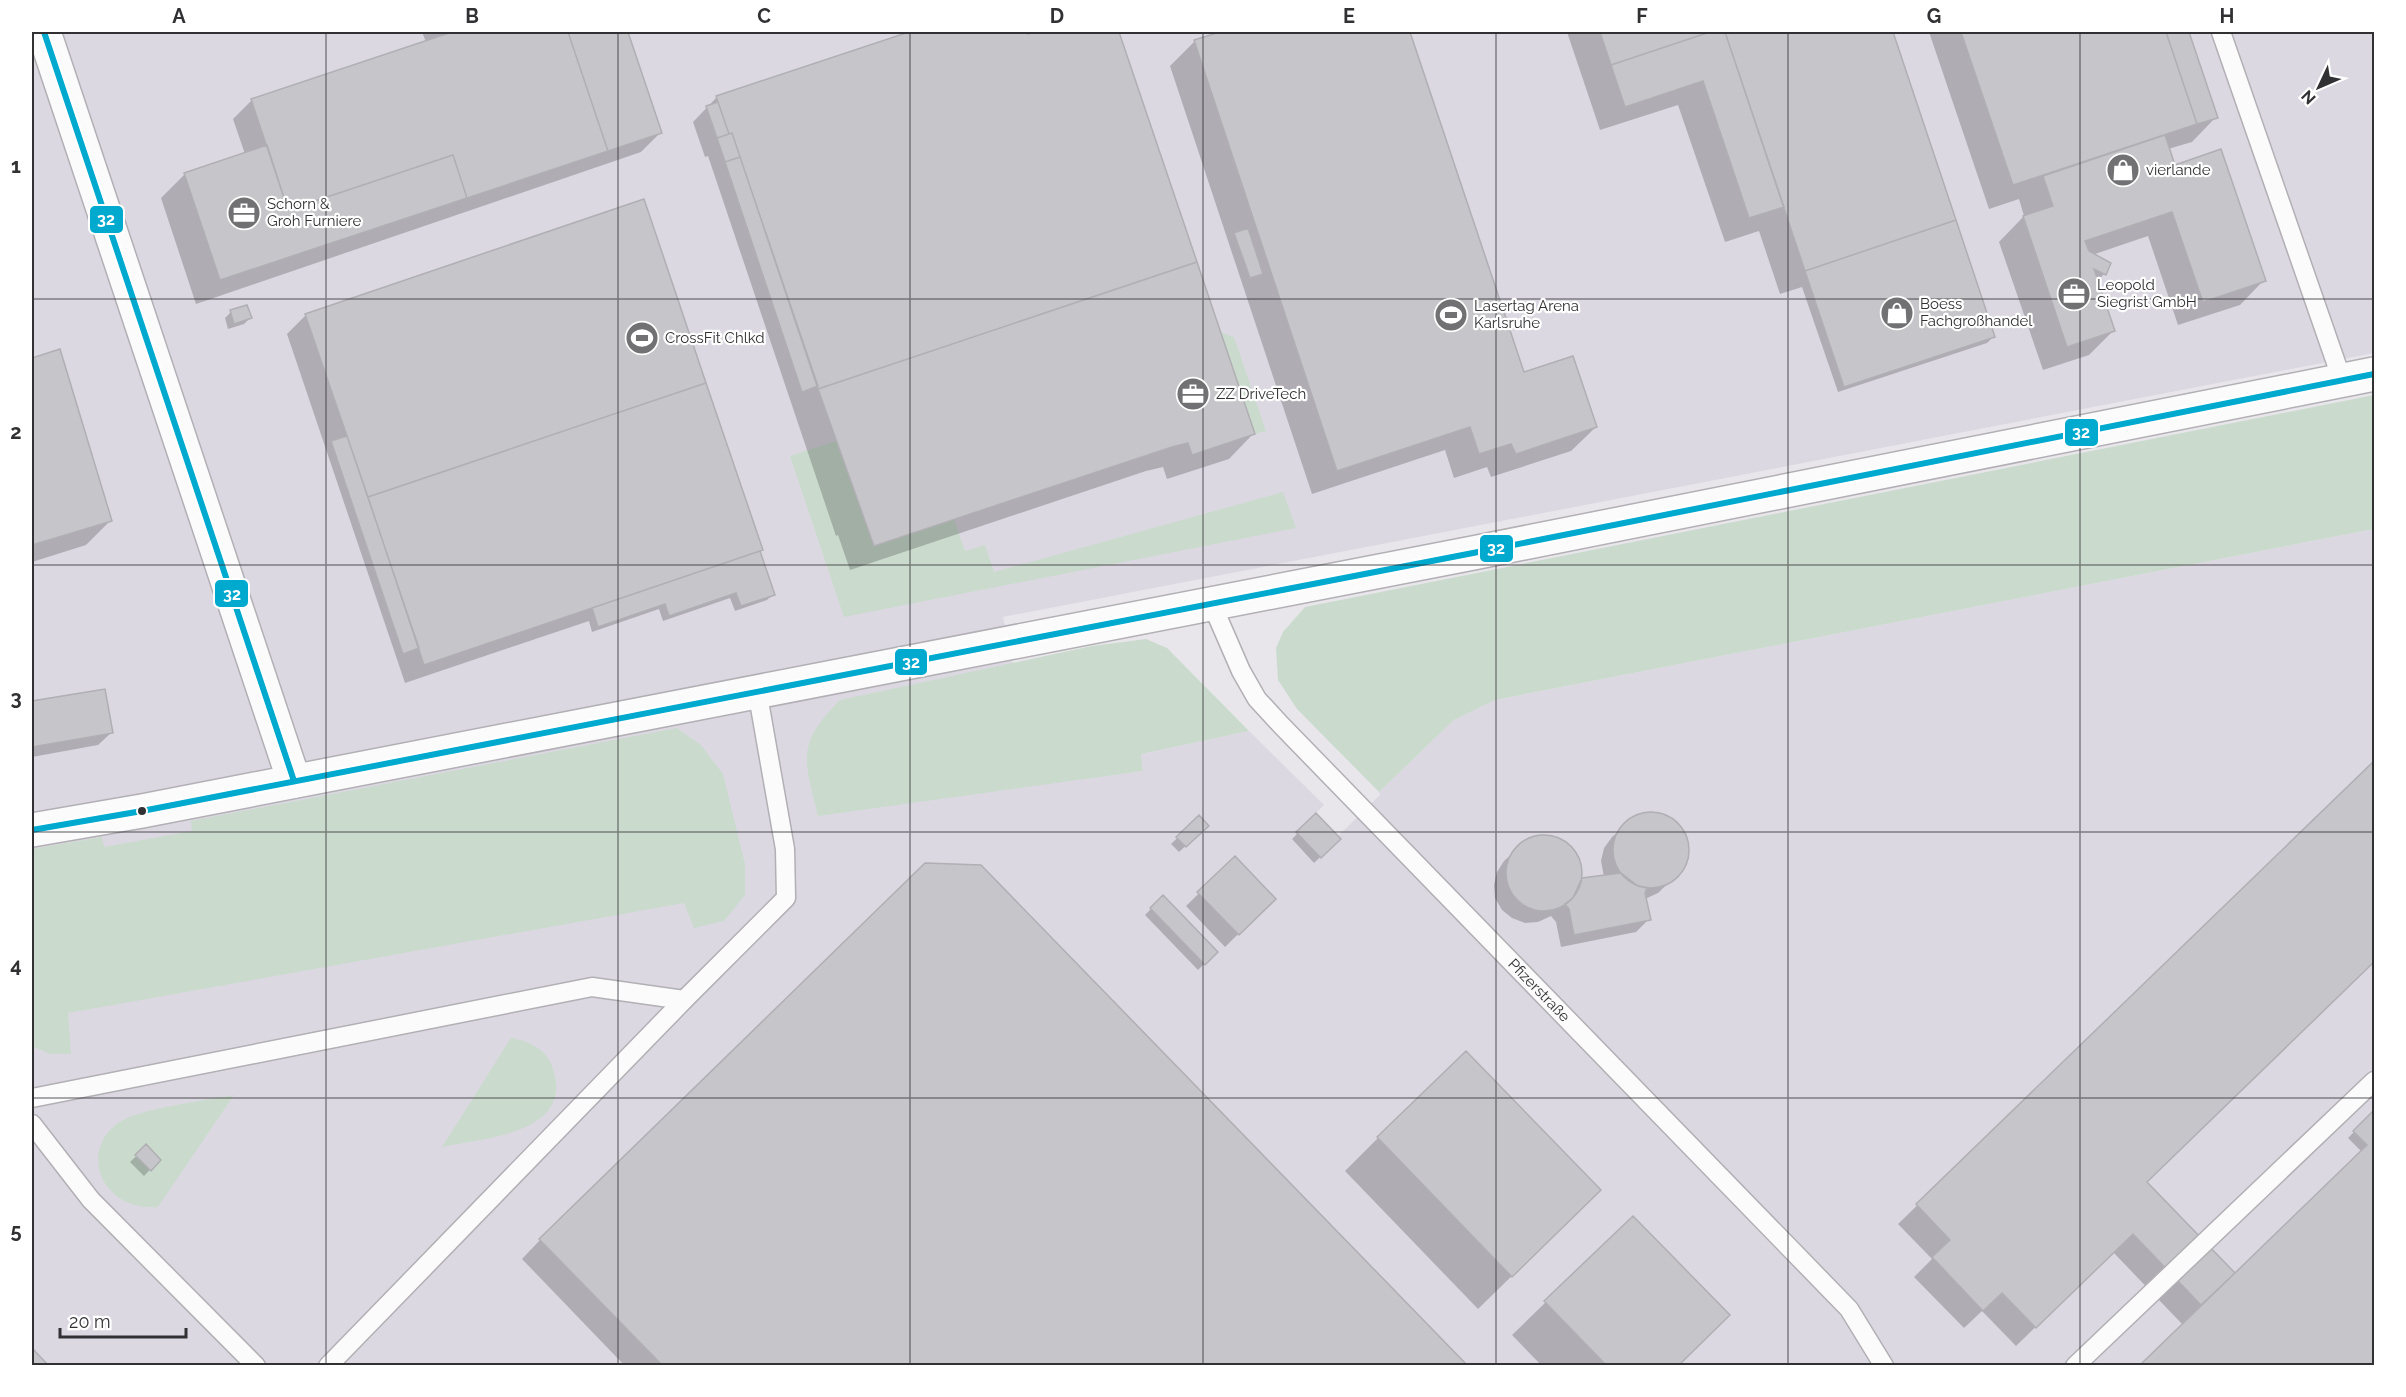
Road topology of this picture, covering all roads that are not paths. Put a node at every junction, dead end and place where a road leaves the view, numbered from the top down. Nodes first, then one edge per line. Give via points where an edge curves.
1 (44, 32) edge
2 (2221, 32) edge
3 (2374, 374) edge
4 (2342, 380) junction
5 (1211, 602) junction
6 (757, 690) junction
7 (294, 781) junction
8 (32, 830) edge
9 (684, 1000) junction
10 (2374, 1081) edge
11 (32, 1098) edge
12 (32, 1124) edge
13 (256, 1365) edge
14 (328, 1365) edge
15 (1884, 1365) edge
16 (2076, 1365) edge

1 - 7 main road
2 - 4 lane
3 - 4 main road
4 - 5 main road
5 - 6 main road
5 - 15 lane, Pfizerstraße via 1257,699 1849,1309
6 - 7 main road
6 - 9 lane via 785,849 786,898
7 - 8 main road
9 - 11 lane via 592,987
9 - 14 lane
10 - 16 lane
12 - 13 lane via 91,1200

